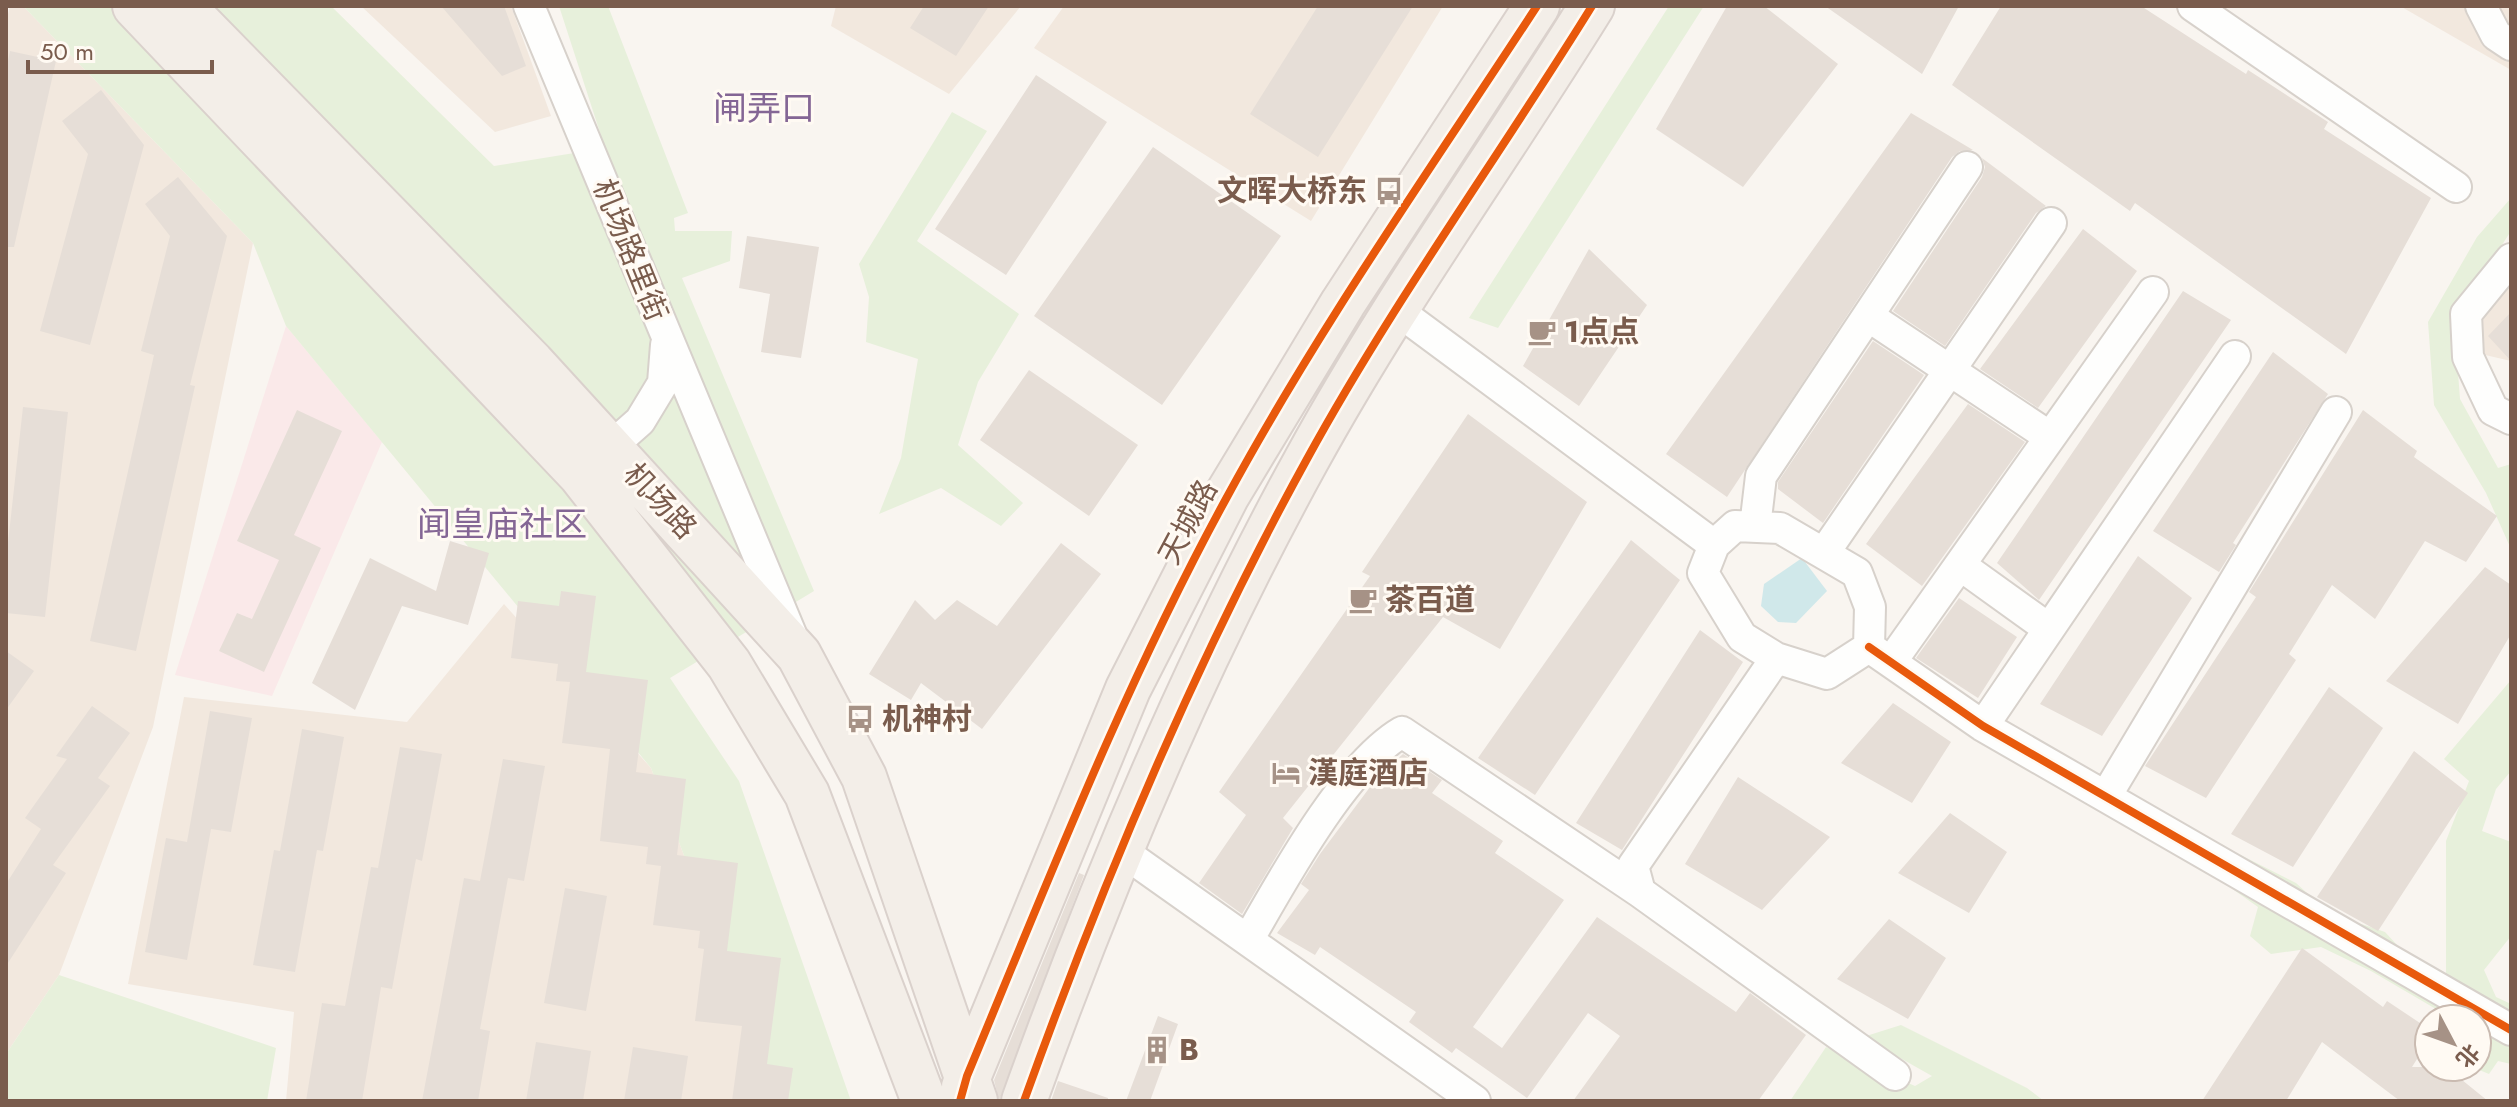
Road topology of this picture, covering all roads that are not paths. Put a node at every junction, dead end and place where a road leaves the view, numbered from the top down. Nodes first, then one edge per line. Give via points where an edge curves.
1 (135, 6) edge
2 (182, 6) edge
3 (529, 6) edge
4 (1537, 6) edge
5 (1592, 6) edge
6 (2193, 6) edge
7 (2481, 6) edge
8 (2511, 45) edge
9 (1967, 167) dead end
10 (2456, 187) dead end
11 (2051, 223) dead end
12 (2511, 259) edge
13 (2153, 292) dead end
14 (1394, 308) junction
15 (1868, 316) junction
16 (666, 339) junction
17 (2235, 356) dead end
18 (1949, 371) junction
19 (2336, 412) dead end
20 (2511, 419) edge
21 (2050, 437) junction
22 (595, 460) junction
23 (1755, 527) junction
24 (1714, 545) junction
25 (1824, 553) junction
26 (1960, 565) junction
27 (2049, 629) junction
28 (1880, 654) junction
29 (799, 655) junction
30 (1776, 658) junction
31 (1983, 726) junction
32 (2106, 796) junction
33 (1119, 849) junction
34 (1640, 892) junction
35 (1248, 940) junction
36 (2511, 1030) edge
37 (1895, 1075) dead end
38 (967, 1093) edge
39 (924, 1101) edge
40 (1024, 1101) edge
41 (1475, 1101) edge

1 - 22 main road, 机场路
2 - 22 main road, 机场路 via 532,363
3 - 16 street, 机场路里街
4 - 38 main road, 天城路 via 1343,303 1227,495 1128,689
5 - 14 main road
6 - 10 street
7 - 8 street via 2496,35
9 - 15 street
11 - 18 street
12 - 20 street via 2466,314 2468,357 2493,410
13 - 21 street
14 - 24 street
14 - 33 main road via 1306,460 1240,589
15 - 18 street
15 - 23 street via 1761,476
16 - 22 street, 机场路里街 via 663,383 640,421
16 - 29 street
17 - 27 street
18 - 21 street
18 - 25 street
19 - 32 street
21 - 26 street
22 - 29 main road, 机场路
22 - 39 main road, 机场路 via 807,794
23 - 24 street via 1735,526
23 - 25 street via 1780,528
24 - 30 street via 1703,573 1742,637
25 - 28 street via 1857,573
26 - 27 street
26 - 28 street
27 - 31 street
28 - 30 street via 1827,674
28 - 31 street
29 - 38 main road, 机场路 via 864,777
30 - 34 street via 1633,866
31 - 32 street
32 - 36 street
33 - 35 street
33 - 40 main road
34 - 35 street via 1402,732 1378,746 1298,854
34 - 37 street
35 - 41 street

